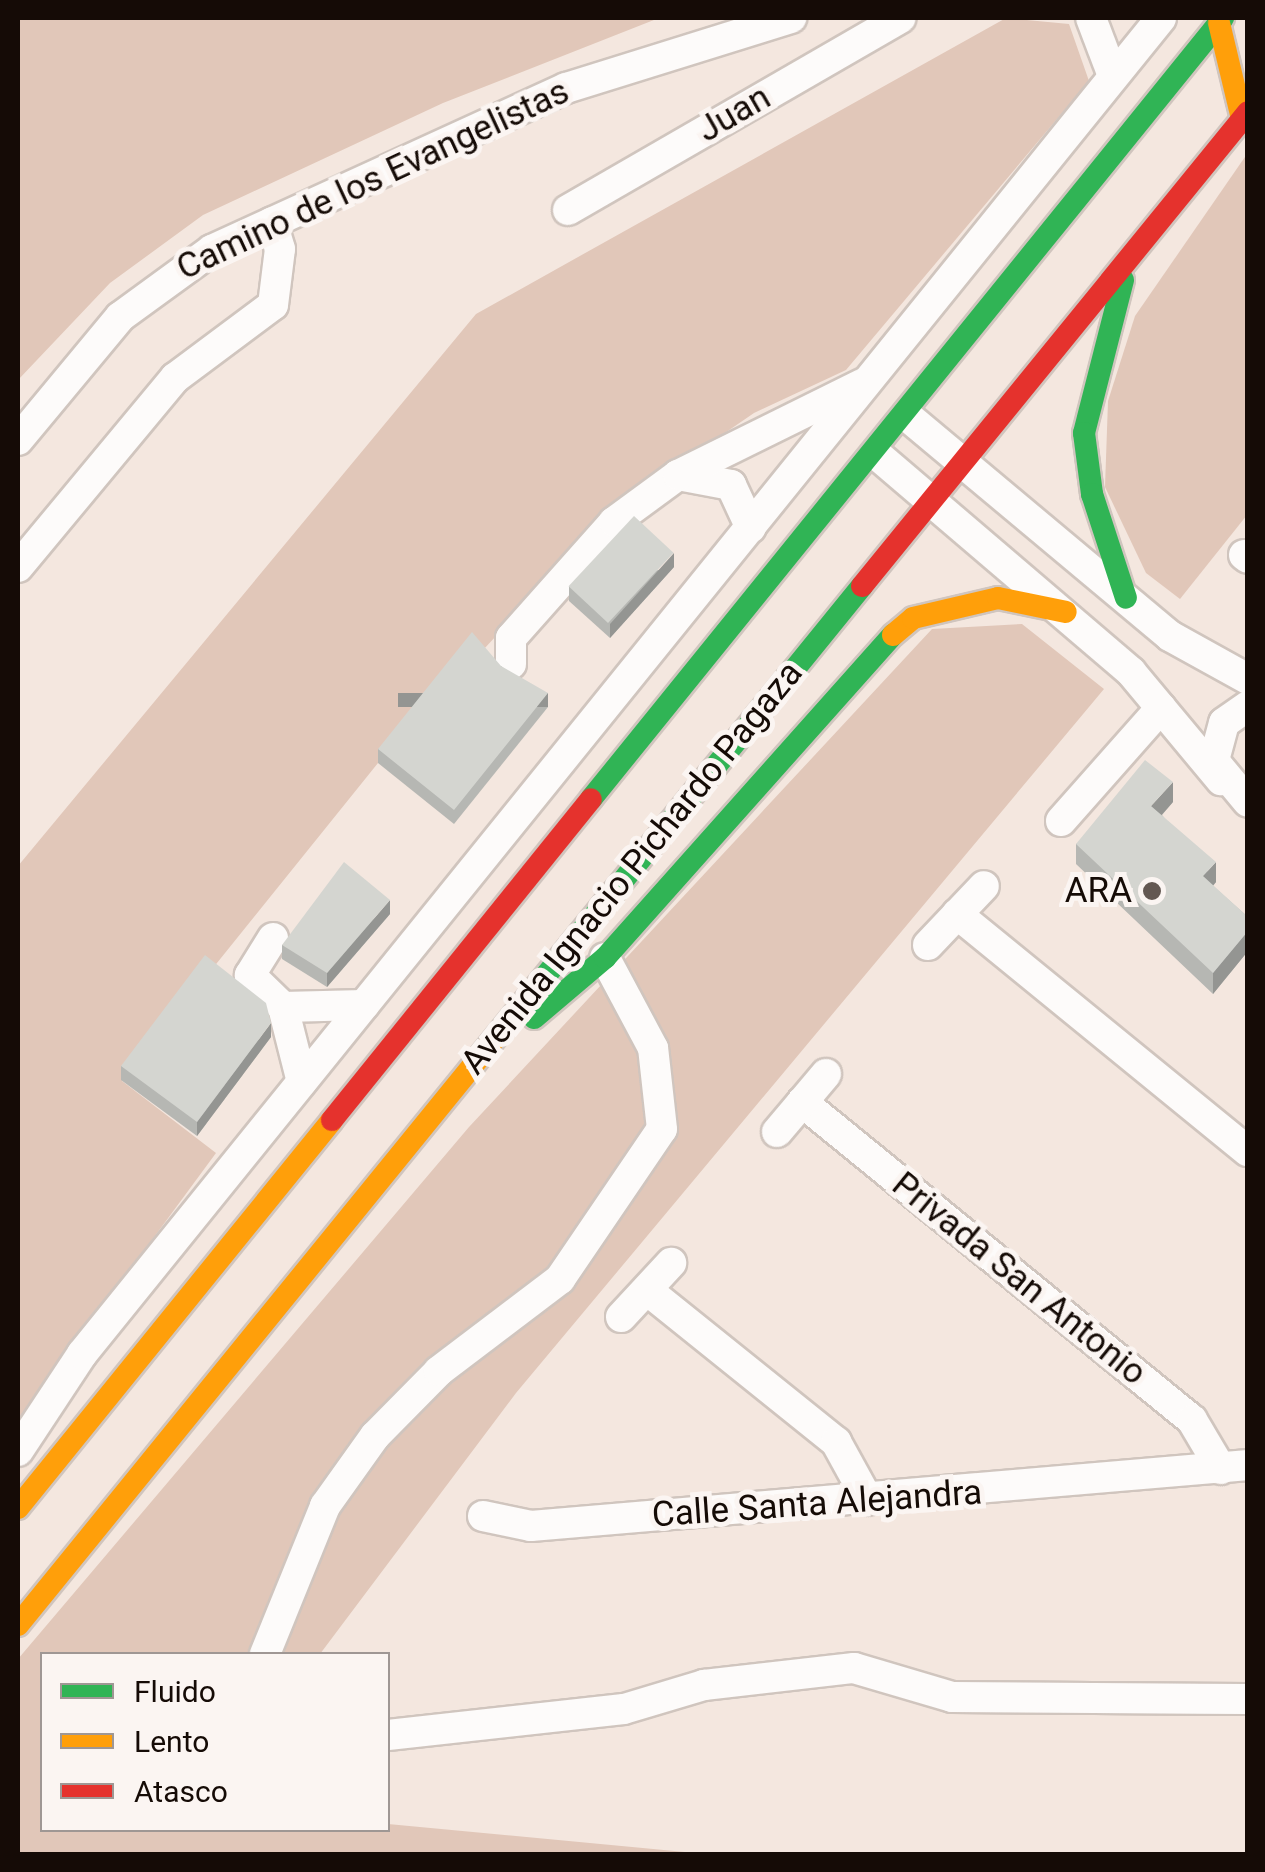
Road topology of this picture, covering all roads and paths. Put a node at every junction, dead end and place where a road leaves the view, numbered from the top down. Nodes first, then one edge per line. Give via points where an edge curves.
1 (792, 18) edge
2 (900, 18) edge
3 (1091, 18) edge
4 (1161, 18) edge
5 (1225, 19) edge
6 (1113, 76) junction
7 (1245, 116) edge
8 (568, 210) dead end
9 (272, 222) junction
10 (1131, 256) junction
11 (866, 382) junction
12 (907, 416) junction
13 (18, 440) edge
14 (876, 454) junction
15 (962, 462) junction
16 (678, 475) junction
17 (930, 500) junction
18 (751, 528) junction
19 (18, 568) edge
20 (1126, 598) junction
21 (1066, 612) junction
22 (511, 664) dead end
23 (1248, 679) edge
24 (1248, 706) edge
25 (1161, 708) junction
26 (1221, 780) junction
27 (1248, 802) edge
28 (1061, 821) dead end
29 (984, 886) dead end
30 (957, 914) junction
31 (274, 938) dead end
32 (928, 946) dead end
33 (605, 958) junction
34 (364, 1005) junction
35 (283, 1007) junction
36 (826, 1074) dead end
37 (302, 1082) junction
38 (458, 1082) junction
39 (802, 1102) junction
40 (777, 1132) dead end
41 (1248, 1150) edge
42 (671, 1262) dead end
43 (646, 1290) junction
44 (620, 1317) dead end
45 (18, 1451) edge
46 (1234, 1467) edge
47 (868, 1500) junction
48 (18, 1508) edge
49 (482, 1516) dead end
50 (18, 1625) edge
51 (265, 1652) edge
52 (1248, 1699) edge
53 (390, 1735) edge

1 - 9 street, Camino de los Evangelistas via 597,75
2 - 8 street, Juan
3 - 6 street
4 - 6 street
5 - 7 main road
5 - 12 main road, Avenida Ignacio Pichardo Pagaza
6 - 11 street
7 - 10 main road, Avenida Ignacio Pichardo Pagaza
9 - 13 street, Camino de los Evangelistas via 147,292
9 - 19 street via 280,249 273,305 175,378
10 - 15 main road, Avenida Ignacio Pichardo Pagaza
10 - 20 main road via 1084,433 1092,494
11 - 16 street
11 - 18 street
12 - 14 main road, Avenida Ignacio Pichardo Pagaza
12 - 15 street
14 - 17 street
14 - 48 main road, Avenida Ignacio Pichardo Pagaza
15 - 17 main road, Avenida Ignacio Pichardo Pagaza
15 - 20 street
16 - 18 street via 731,485
16 - 22 street via 555,582 511,638
17 - 21 street
17 - 38 main road, Avenida Ignacio Pichardo Pagaza
18 - 34 street
20 - 23 street via 1170,636
21 - 25 street
21 - 33 main road via 998,598 913,618 873,651
24 - 26 street via 1215,741
25 - 26 street
25 - 28 street
26 - 27 street
29 - 30 street
30 - 32 street
30 - 41 street
31 - 35 street via 250,975
33 - 38 main road
33 - 51 street via 653,1048 662,1130 560,1279 439,1371 375,1436 325,1506
34 - 35 street
34 - 37 street
35 - 37 street
36 - 39 street
37 - 45 street via 82,1354
38 - 50 main road, Avenida Ignacio Pichardo Pagaza
39 - 40 street
39 - 46 street, Privada San Antonio via 1192,1420
42 - 43 street
43 - 44 street
43 - 47 street via 836,1442
46 - 47 street, Calle Santa Alejandra
47 - 49 street, Calle Santa Alejandra via 532,1526
52 - 53 street via 952,1697 854,1668 704,1685 568,1717

